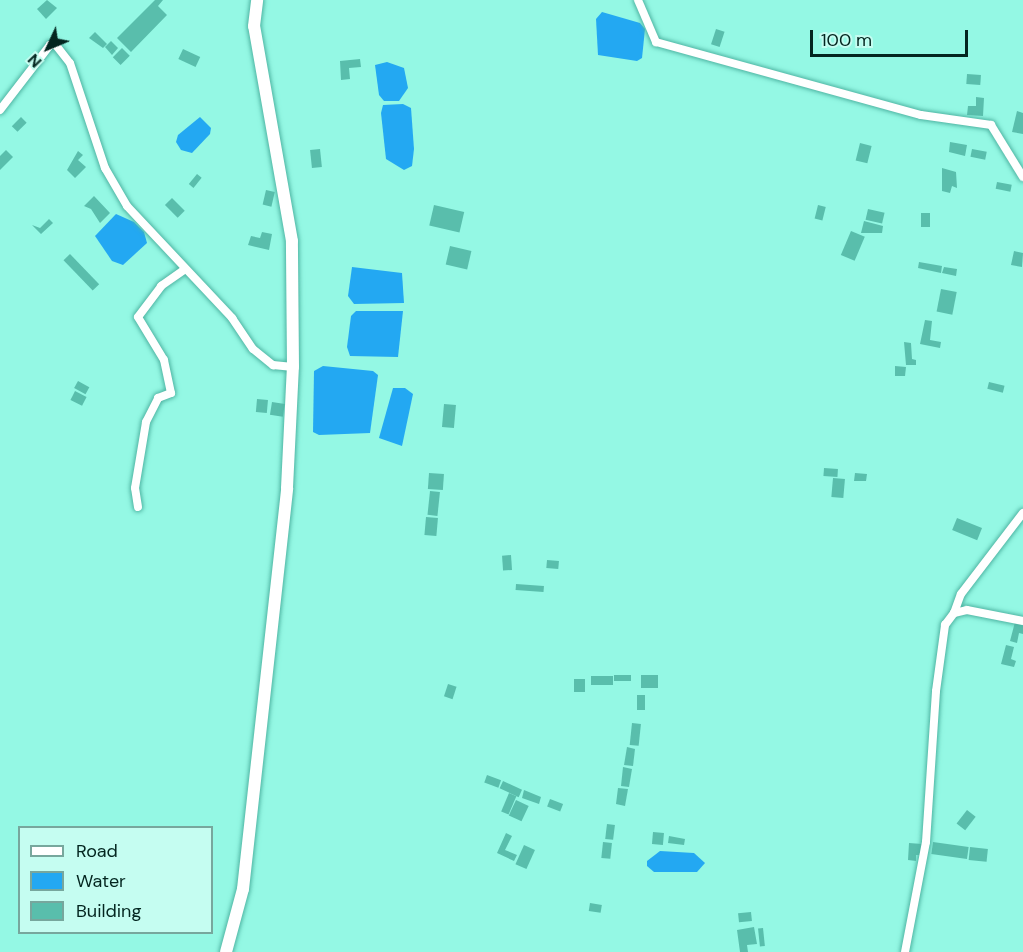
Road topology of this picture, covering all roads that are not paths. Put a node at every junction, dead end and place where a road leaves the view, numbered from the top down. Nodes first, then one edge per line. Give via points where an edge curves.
1 (257, 0) edge
2 (638, 0) edge
3 (0, 110) edge
4 (1023, 177) edge
5 (185, 269) junction
6 (293, 366) junction
7 (138, 507) dead end
8 (1023, 513) edge
9 (954, 613) junction
10 (1023, 621) edge
11 (226, 952) edge
12 (905, 952) edge

1 - 6 street via 254,26 292,241
2 - 4 street via 656,42 921,115 991,125
3 - 5 street via 50,45 55,44 70,63 105,168 127,206
5 - 6 street via 232,318 253,349 273,365
5 - 7 street via 155,292 138,317 164,360 171,393 158,398 146,422 135,488
6 - 11 street via 287,488 243,889
8 - 9 street via 961,594
9 - 10 street via 967,610
9 - 12 street via 945,625 926,842

